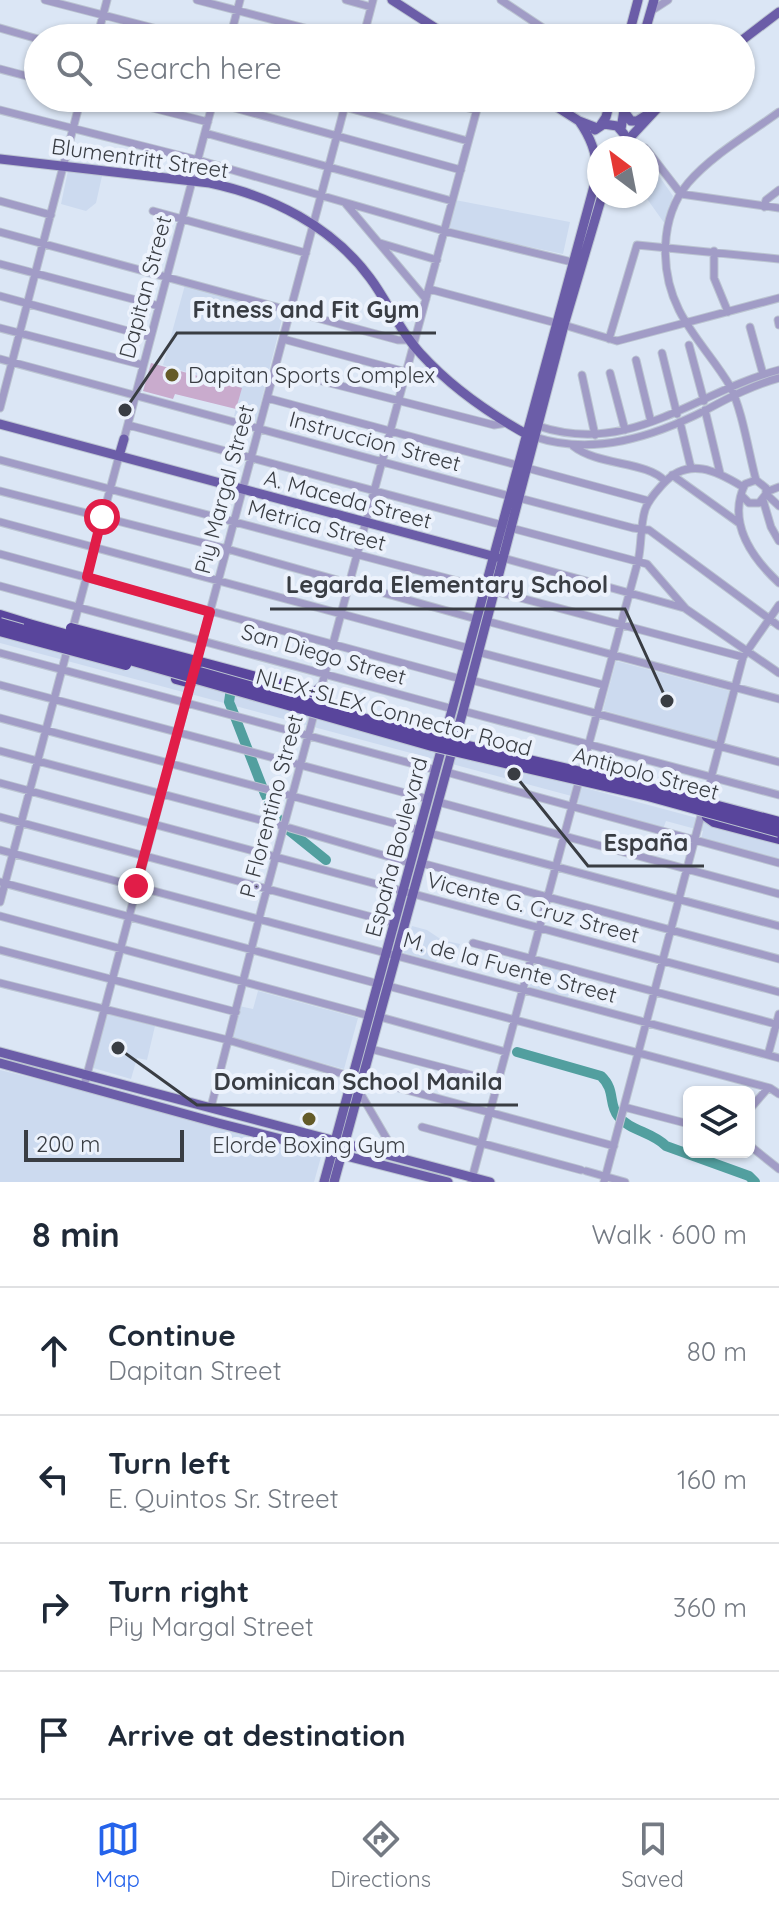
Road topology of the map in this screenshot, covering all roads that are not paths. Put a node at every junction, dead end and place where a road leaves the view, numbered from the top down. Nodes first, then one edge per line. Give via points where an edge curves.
1 (45, 0) edge
2 (107, 0) edge
3 (197, 0) edge
4 (240, 0) edge
5 (346, 0) edge
6 (392, 0) edge
7 (501, 0) edge
8 (638, 0) edge
9 (654, 0) edge
10 (668, 0) edge
11 (372, 4) edge
12 (237, 11) junction
13 (651, 11) junction
14 (779, 12) edge
15 (103, 16) junction
16 (101, 24) edge
17 (135, 24) edge
18 (234, 24) edge
19 (288, 24) edge
20 (367, 24) edge
21 (429, 24) edge
22 (537, 24) edge
23 (632, 24) edge
24 (647, 24) edge
25 (0, 28) edge
26 (755, 30) edge
27 (24, 35) edge
28 (0, 69) edge
29 (24, 75) edge
30 (0, 110) edge
31 (77, 112) edge
32 (168, 112) edge
33 (211, 112) edge
34 (253, 112) edge
35 (343, 112) edge
36 (362, 112) edge
37 (475, 112) edge
38 (565, 112) edge
39 (607, 112) edge
40 (623, 112) edge
41 (624, 112) edge
42 (648, 112) edge
43 (654, 112) edge
44 (779, 112) edge
45 (579, 121) junction
46 (208, 122) junction
47 (599, 127) junction
48 (73, 129) junction
49 (621, 129) junction
50 (638, 130) junction
51 (205, 133) junction
52 (588, 136) edge
53 (597, 136) edge
54 (622, 136) edge
55 (633, 136) edge
56 (641, 136) edge
57 (336, 138) junction
58 (468, 141) junction
59 (0, 159) edge
60 (198, 160) junction
61 (64, 165) junction
62 (329, 166) junction
63 (659, 166) edge
64 (461, 170) junction
65 (192, 180) junction
66 (779, 190) edge
67 (681, 194) junction
68 (321, 196) junction
69 (0, 201) edge
70 (452, 201) junction
71 (346, 204) junction
72 (764, 207) junction
73 (588, 208) edge
74 (598, 208) edge
75 (779, 208) edge
76 (153, 211) dead end
77 (51, 215) junction
78 (182, 220) junction
79 (313, 225) junction
80 (444, 231) junction
81 (0, 232) edge
82 (378, 243) junction
83 (43, 244) junction
84 (664, 247) junction
85 (714, 251) junction
86 (306, 253) junction
87 (779, 259) edge
88 (437, 260) junction
89 (572, 262) junction
90 (0, 264) edge
91 (35, 274) junction
92 (166, 277) junction
93 (429, 289) junction
94 (0, 296) edge
95 (779, 298) edge
96 (426, 299) junction
97 (28, 303) junction
98 (159, 306) junction
99 (291, 309) junction
100 (728, 312) junction
101 (560, 324) junction
102 (687, 324) junction
103 (750, 327) dead end
104 (0, 328) edge
105 (20, 333) junction
106 (150, 337) junction
107 (283, 339) junction
108 (609, 339) junction
109 (412, 342) junction
110 (689, 345) dead end
111 (662, 353) dead end
112 (0, 359) edge
113 (636, 360) dead end
114 (12, 362) junction
115 (143, 365) junction
116 (275, 369) junction
117 (779, 370) edge
118 (406, 372) junction
119 (610, 373) dead end
120 (763, 374) junction
121 (582, 375) dead end
122 (779, 378) edge
123 (2, 391) edge
124 (732, 391) junction
125 (135, 394) junction
126 (267, 398) junction
127 (399, 402) junction
128 (705, 406) junction
129 (0, 408) edge
130 (678, 418) junction
131 (651, 422) junction
132 (0, 424) edge
133 (128, 425) junction
134 (511, 425) junction
135 (259, 428) junction
136 (532, 430) junction
137 (625, 430) junction
138 (391, 432) junction
139 (595, 435) junction
140 (124, 439) joint
141 (571, 445) junction
142 (119, 456) junction
143 (251, 457) junction
144 (0, 460) edge
145 (383, 462) junction
146 (522, 467) junction
147 (691, 468) junction
148 (720, 473) junction
149 (669, 478) junction
150 (756, 480) junction
151 (779, 487) edge
152 (110, 488) junction
153 (243, 489) junction
154 (375, 490) junction
155 (0, 491) edge
156 (743, 492) junction
157 (765, 495) junction
158 (514, 497) junction
159 (649, 501) junction
160 (779, 506) edge
161 (102, 517) junction
162 (234, 521) junction
163 (0, 522) edge
164 (367, 522) junction
165 (739, 523) junction
166 (506, 526) junction
167 (643, 529) junction
168 (779, 541) edge
169 (94, 548) junction
170 (227, 549) junction
171 (0, 554) edge
172 (358, 555) junction
173 (498, 557) junction
174 (638, 561) junction
175 (87, 577) junction
176 (218, 581) junction
177 (779, 583) edge
178 (350, 584) junction
179 (0, 586) edge
180 (489, 590) junction
181 (629, 593) junction
182 (779, 605) edge
183 (79, 606) junction
184 (686, 609) junction
185 (210, 612) junction
186 (342, 614) junction
187 (0, 615) edge
188 (769, 619) junction
189 (481, 620) junction
190 (0, 623) edge
191 (29, 624) junction
192 (620, 626) junction
193 (779, 626) edge
194 (0, 631) edge
195 (203, 639) junction
196 (334, 644) junction
197 (473, 650) junction
198 (0, 653) edge
199 (745, 654) junction
200 (612, 656) junction
201 (62, 669) junction
202 (326, 673) junction
203 (779, 673) edge
204 (466, 680) junction
205 (0, 685) edge
206 (286, 685) junction
207 (604, 685) junction
208 (323, 686) junction
209 (735, 686) junction
210 (190, 688) junction
211 (54, 699) junction
212 (779, 699) edge
213 (186, 703) junction
214 (300, 709) junction
215 (316, 709) junction
216 (458, 710) junction
217 (596, 713) junction
218 (0, 718) edge
219 (312, 725) junction
220 (46, 730) junction
221 (178, 731) junction
222 (309, 735) junction
223 (450, 739) junction
224 (589, 744) junction
225 (720, 746) junction
226 (0, 751) edge
227 (37, 761) junction
228 (779, 762) edge
229 (170, 764) junction
230 (301, 765) junction
231 (440, 767) junction
232 (712, 776) junction
233 (579, 780) junction
234 (0, 783) edge
235 (568, 783) dead end
236 (29, 791) junction
237 (162, 795) junction
238 (779, 795) edge
239 (293, 796) junction
240 (433, 801) junction
241 (571, 806) junction
242 (704, 807) junction
243 (779, 816) edge
244 (0, 817) edge
245 (21, 823) junction
246 (152, 825) junction
247 (284, 826) junction
248 (779, 827) edge
249 (424, 832) junction
250 (563, 837) junction
251 (779, 839) edge
252 (695, 840) junction
253 (0, 850) edge
254 (12, 853) junction
255 (144, 856) junction
256 (276, 856) junction
257 (416, 863) junction
258 (779, 863) edge
259 (556, 867) junction
260 (687, 870) junction
261 (2, 882) edge
262 (136, 886) junction
263 (267, 889) junction
264 (408, 892) junction
265 (779, 894) edge
266 (548, 898) junction
267 (678, 900) junction
268 (0, 902) edge
269 (0, 916) edge
270 (128, 916) junction
271 (259, 918) junction
272 (394, 923) junction
273 (779, 926) edge
274 (540, 927) junction
275 (671, 930) junction
276 (473, 943) dead end
277 (121, 948) junction
278 (0, 950) edge
279 (252, 950) junction
280 (392, 954) junction
281 (779, 959) edge
282 (531, 960) junction
283 (663, 961) junction
284 (112, 979) junction
285 (244, 982) junction
286 (0, 983) edge
287 (383, 985) junction
288 (522, 989) junction
289 (655, 992) junction
290 (779, 992) edge
291 (105, 1008) junction
292 (236, 1012) junction
293 (779, 1014) edge
294 (375, 1016) junction
295 (514, 1021) junction
296 (646, 1023) junction
297 (777, 1025) edge
298 (228, 1040) junction
299 (371, 1049) junction
300 (0, 1052) edge
301 (506, 1052) junction
302 (638, 1054) junction
303 (768, 1055) junction
304 (779, 1058) edge
305 (0, 1063) edge
306 (87, 1074) junction
307 (358, 1077) junction
308 (498, 1082) junction
309 (84, 1086) junction
310 (768, 1088) junction
311 (359, 1090) junction
312 (779, 1094) edge
313 (755, 1103) edge
314 (211, 1107) junction
315 (624, 1107) junction
316 (490, 1112) junction
317 (683, 1122) edge
318 (422, 1127) dead end
319 (340, 1142) junction
320 (482, 1143) junction
321 (614, 1146) junction
322 (755, 1150) edge
323 (337, 1153) junction
324 (398, 1158) junction
325 (779, 1169) edge
326 (406, 1172) junction
327 (471, 1179) edge
328 (605, 1179) edge
329 (324, 1182) edge
330 (334, 1182) edge
331 (411, 1182) edge
332 (448, 1182) edge
333 (490, 1182) edge
334 (625, 1182) edge

1 - 15 street
2 - 15 street
3 - 12 street
4 - 12 street
5 - 11 street
6 - 21 main road
7 - 22 street
8 - 23 main road
9 - 13 main road
10 - 13 street
11 - 20 street
12 - 18 street
12 - 19 street
13 - 24 main road
14 - 26 main road
15 - 16 street
15 - 17 street
25 - 27 street
28 - 29 street
30 - 48 street
31 - 48 street
32 - 46 street
33 - 46 street, Dapitan Street
34 - 57 street
35 - 57 street, Piy Margal Street
36 - 58 street
37 - 58 street, P. Florentino Street
38 - 45 main road
39 - 47 main road
40 - 49 main road
41 - 42 main road via 637,121
43 - 50 main road
44 - 67 street via 703,169
45 - 47 main road
45 - 52 main road
46 - 51 street, Dapitan Street
47 - 49 main road
47 - 53 main road
48 - 60 street
48 - 61 street
49 - 54 main road
50 - 55 main road
50 - 56 street
51 - 60 street, Dapitan Street
51 - 62 street
57 - 62 street, Piy Margal Street
57 - 64 street
58 - 64 street, P. Florentino Street
59 - 61 main road, Blumentritt Street
60 - 65 street, Dapitan Street
60 - 68 street
61 - 65 main road, Blumentritt Street
61 - 77 street
62 - 68 street, Piy Margal Street
62 - 70 street
63 - 67 street
64 - 70 street, P. Florentino Street
65 - 78 street, Dapitan Street
65 - 79 main road, Blumentritt Street via 259,197
66 - 72 street
67 - 72 street
67 - 84 street
68 - 71 street
68 - 79 street, Piy Margal Street
69 - 77 street
70 - 80 street, P. Florentino Street
71 - 80 street
71 - 82 street
72 - 75 street
73 - 89 main road, España Boulevard
74 - 101 main road, España Boulevard
76 - 78 street
77 - 83 street
78 - 86 street
78 - 92 street, Dapitan Street
79 - 86 street, Piy Margal Street
79 - 109 main road, Blumentritt Street via 369,276
80 - 88 street, P. Florentino Street
80 - 89 street
81 - 83 street
82 - 88 street
82 - 96 street
83 - 91 street
83 - 92 street
84 - 85 street
84 - 102 street via 669,282
84 - 108 street via 636,247
85 - 87 street
85 - 100 street via 714,278
86 - 99 street, Piy Margal Street
88 - 93 street, P. Florentino Street
89 - 101 main road, España Boulevard
90 - 91 street
91 - 97 street
91 - 98 street
92 - 98 street, Dapitan Street
92 - 99 street
93 - 96 street, P. Florentino Street
93 - 101 street
94 - 97 street
95 - 100 street
96 - 109 street, P. Florentino Street
97 - 105 street
97 - 106 street
98 - 106 street, Dapitan Street
99 - 107 street, Piy Margal Street
99 - 109 street
100 - 102 street
101 - 108 street
101 - 136 main road, España Boulevard
102 - 108 street
102 - 124 street
103 - 120 street
104 - 105 street
105 - 114 street
105 - 115 street
106 - 115 street, Dapitan Street
107 - 116 street, Piy Margal Street
107 - 118 street
109 - 118 street, P. Florentino Street
109 - 134 main road, Blumentritt Street via 429,362
110 - 128 street
111 - 130 street
112 - 114 street, Instruccion Street
113 - 131 street
114 - 123 street
114 - 125 street, Instruccion Street
115 - 125 street, Dapitan Street
116 - 126 street, Piy Margal Street
116 - 127 street
117 - 120 street, Blumentritt Street
118 - 127 street, P. Florentino Street
119 - 137 street
120 - 124 street, Blumentritt Street
121 - 139 street
122 - 124 street, Blumentritt Street
123 - 129 street
124 - 128 street, Blumentritt Street
124 - 150 street
125 - 133 street, Dapitan Street
125 - 135 street, Instruccion Street
126 - 135 street, Piy Margal Street
126 - 138 street
127 - 134 street
127 - 138 street, P. Florentino Street
128 - 130 street, Blumentritt Street
128 - 148 street
130 - 131 street, Blumentritt Street
130 - 141 street, Blumentritt Street via 653,433
130 - 147 street
131 - 137 street, Blumentritt Street
132 - 142 main road, A. Maceda Street
133 - 140 street, Dapitan Street
133 - 143 street
134 - 136 main road, Blumentritt Street
135 - 143 street, Piy Margal Street
135 - 145 street, Instruccion Street
136 - 139 street, Blumentritt Street
136 - 141 street, Blumentritt Street
136 - 146 main road, España Boulevard
137 - 139 street, Blumentritt Street
138 - 145 street, P. Florentino Street
138 - 146 street
140 - 142 main road, Dapitan Street
141 - 149 street via 584,455
142 - 152 street, Dapitan Street
142 - 153 main road, A. Maceda Street
143 - 153 street, Piy Margal Street
143 - 154 street
144 - 152 street, Metrica Street
145 - 154 street, P. Florentino Street
145 - 158 street, Instruccion Street
146 - 158 main road, España Boulevard
146 - 159 street
147 - 148 street
147 - 149 street
148 - 156 street
149 - 159 street
149 - 165 street
150 - 156 street via 748,481
150 - 157 street via 764,484
151 - 157 street
152 - 161 street, Dapitan Street
152 - 162 street, Metrica Street
153 - 162 street, Piy Margal Street
153 - 164 main road, A. Maceda Street
154 - 164 street, P. Florentino Street
154 - 166 street
155 - 161 street
156 - 157 street via 754,504
156 - 165 street
157 - 160 street
157 - 168 street
158 - 166 main road, España Boulevard
158 - 167 street, Instruccion Street
159 - 167 street
161 - 169 street, Dapitan Street
161 - 170 street
162 - 170 street, Piy Margal Street
162 - 172 street, Metrica Street
163 - 169 street
164 - 172 street, P. Florentino Street
164 - 173 main road, A. Maceda Street
165 - 177 street via 756,559
166 - 173 main road, España Boulevard
166 - 174 street
167 - 174 street
167 - 188 street, Instruccion Street
169 - 175 street, Dapitan Street
169 - 176 street
170 - 176 street, Piy Margal Street
170 - 178 street
171 - 175 street
172 - 178 street, P. Florentino Street
172 - 180 street, Metrica Street
173 - 180 main road, España Boulevard
173 - 181 street, A. Maceda Street
174 - 181 street
174 - 184 street via 650,567
175 - 183 street, Dapitan Street
175 - 185 street
176 - 185 street, Piy Margal Street
176 - 186 street
178 - 186 street, P. Florentino Street
178 - 189 street
179 - 183 street, San Diego Street
180 - 189 main road, España Boulevard
180 - 192 street, Metrica Street
181 - 184 street, A. Maceda Street
181 - 192 street
182 - 188 street
183 - 195 street, San Diego Street
183 - 201 street, Dapitan Street
184 - 199 street
185 - 195 street, Piy Margal Street
185 - 196 street
186 - 196 street, P. Florentino Street
186 - 197 street
187 - 191 highway, NLEX-SLEX Connector Road
188 - 193 street, Instruccion Street
188 - 199 street
189 - 197 main road, España Boulevard
189 - 200 street
190 - 248 highway, NLEX-SLEX Connector Road, bridge via 432,746
191 - 206 highway, bridge via 64,626
191 - 248 highway, NLEX-SLEX Connector Road, bridge via 434,738 650,788
192 - 199 street, Metrica Street
192 - 200 street
194 - 210 highway, bridge via 176,679
195 - 202 street, San Diego Street
195 - 210 street, Piy Margal Street
196 - 202 street, P. Florentino Street
196 - 204 street
197 - 204 main road, España Boulevard
197 - 207 street
198 - 201 street
199 - 203 street
199 - 209 street
200 - 207 street
200 - 209 street
201 - 211 street, Dapitan Street
201 - 213 street
202 - 208 street, P. Florentino Street
202 - 216 street, San Diego Street
204 - 216 main road, España Boulevard
204 - 217 street
205 - 211 street
206 - 208 highway via 314,693
206 - 215 highway
207 - 217 street
208 - 215 street, P. Florentino Street
209 - 212 street
209 - 225 street
210 - 213 street, Piy Margal Street
210 - 214 street, Antipolo Street, bridge
211 - 220 street, Dapitan Street
211 - 221 street
213 - 221 street, Piy Margal Street
213 - 222 street
214 - 215 street, Antipolo Street
214 - 219 street
215 - 219 street, P. Florentino Street
215 - 223 street, Antipolo Street
215 - 231 street, Antipolo Street via 420,741
216 - 223 main road, España Boulevard
216 - 224 street, San Diego Street
217 - 224 street
217 - 225 street
218 - 220 street
219 - 222 street, P. Florentino Street
220 - 227 street, Dapitan Street
220 - 229 street
221 - 229 street, Piy Margal Street
221 - 230 street
222 - 230 street, P. Florentino Street
222 - 231 street
223 - 231 main road, España Boulevard
223 - 233 street, Antipolo Street
224 - 232 street, San Diego Street
224 - 233 street
225 - 228 street
225 - 232 street
226 - 227 street
227 - 236 street, Dapitan Street
227 - 237 street
229 - 237 street, Piy Margal Street
229 - 239 street
230 - 239 street, P. Florentino Street
230 - 240 street
231 - 240 main road, España Boulevard
231 - 241 street
232 - 238 street, San Diego Street
232 - 242 street
233 - 235 street
233 - 241 street via 570,793
233 - 242 street, Antipolo Street
233 - 243 highway, bridge via 595,772
234 - 236 street, Vicente G. Cruz Street
236 - 245 street, Dapitan Street
236 - 246 street, Vicente G. Cruz Street
237 - 246 street, Piy Margal Street
237 - 247 street
239 - 247 street, P. Florentino Street
239 - 249 street
240 - 249 main road, España Boulevard
240 - 250 street
241 - 250 street
241 - 252 street
242 - 248 street, Antipolo Street
242 - 251 highway via 714,822
242 - 252 street
244 - 245 street
245 - 254 street, Dapitan Street
245 - 255 street
246 - 255 street, Piy Margal Street
246 - 256 street, Vicente G. Cruz Street
247 - 256 street, P. Florentino Street
247 - 257 street
249 - 257 main road, España Boulevard
249 - 259 street
250 - 259 street
250 - 260 street
252 - 258 street
252 - 260 street
253 - 254 street, M. de la Fuente Street
254 - 261 street, Dapitan Street
254 - 262 street, M. de la Fuente Street
255 - 262 street, Piy Margal Street
255 - 263 street
256 - 263 street, P. Florentino Street
256 - 264 street, Vicente G. Cruz Street
257 - 264 main road, España Boulevard
257 - 266 street
259 - 266 street
259 - 267 street
260 - 265 street
260 - 267 street
261 - 268 street, Dapitan Street
261 - 270 street
262 - 270 street, Piy Margal Street
262 - 271 street, M. de la Fuente Street
263 - 271 street, P. Florentino Street
263 - 272 street
264 - 272 main road, España Boulevard
264 - 274 street, Vicente G. Cruz Street
264 - 280 main road, España Boulevard
266 - 274 street
266 - 275 street
267 - 273 street
267 - 275 street
269 - 277 street
270 - 277 street, Piy Margal Street
270 - 279 street
271 - 279 street, P. Florentino Street
271 - 280 street, M. de la Fuente Street
272 - 280 main road, España Boulevard
274 - 282 street
274 - 283 street, Vicente G. Cruz Street
275 - 281 street
275 - 283 street
276 - 282 street
277 - 284 street, Piy Margal Street
277 - 285 street
278 - 284 street
279 - 285 street, P. Florentino Street
279 - 287 street
280 - 287 main road, España Boulevard
280 - 288 street, M. de la Fuente Street
282 - 288 street
282 - 289 street
283 - 289 street
283 - 290 street, Vicente G. Cruz Street
284 - 291 street, Piy Margal Street
284 - 292 street
285 - 292 street, P. Florentino Street
285 - 294 street
286 - 291 street
287 - 294 main road, España Boulevard
287 - 295 street
288 - 295 street
288 - 296 street, M. de la Fuente Street
289 - 296 street
289 - 297 street
291 - 298 street
291 - 306 street, Piy Margal Street
292 - 298 street, P. Florentino Street
293 - 297 street
294 - 299 main road, España Boulevard
294 - 301 street
294 - 307 main road, España Boulevard
295 - 301 street
295 - 302 street
296 - 302 street
296 - 303 street, M. de la Fuente Street
297 - 303 street
298 - 307 street
298 - 314 street, P. Florentino Street
299 - 307 main road, España Boulevard
299 - 308 street
300 - 306 main road
301 - 308 street
302 - 310 street
302 - 315 street
303 - 304 street, M. de la Fuente Street
305 - 309 main road
306 - 309 street, Piy Margal Street
306 - 314 main road
307 - 311 main road, España Boulevard
307 - 316 street
307 - 319 main road, España Boulevard
308 - 316 street
309 - 323 main road
310 - 312 street
310 - 313 street
311 - 319 main road, España Boulevard
311 - 324 street
314 - 319 main road
315 - 317 street
315 - 321 street
316 - 320 street
316 - 321 street
318 - 320 street
319 - 323 main road, España Boulevard
319 - 324 main road
320 - 327 street
320 - 328 street
321 - 328 street
322 - 325 street
323 - 326 main road
323 - 329 main road, España Boulevard
323 - 330 main road, España Boulevard
324 - 327 main road
326 - 331 street
326 - 332 main road
327 - 333 main road
328 - 334 street

